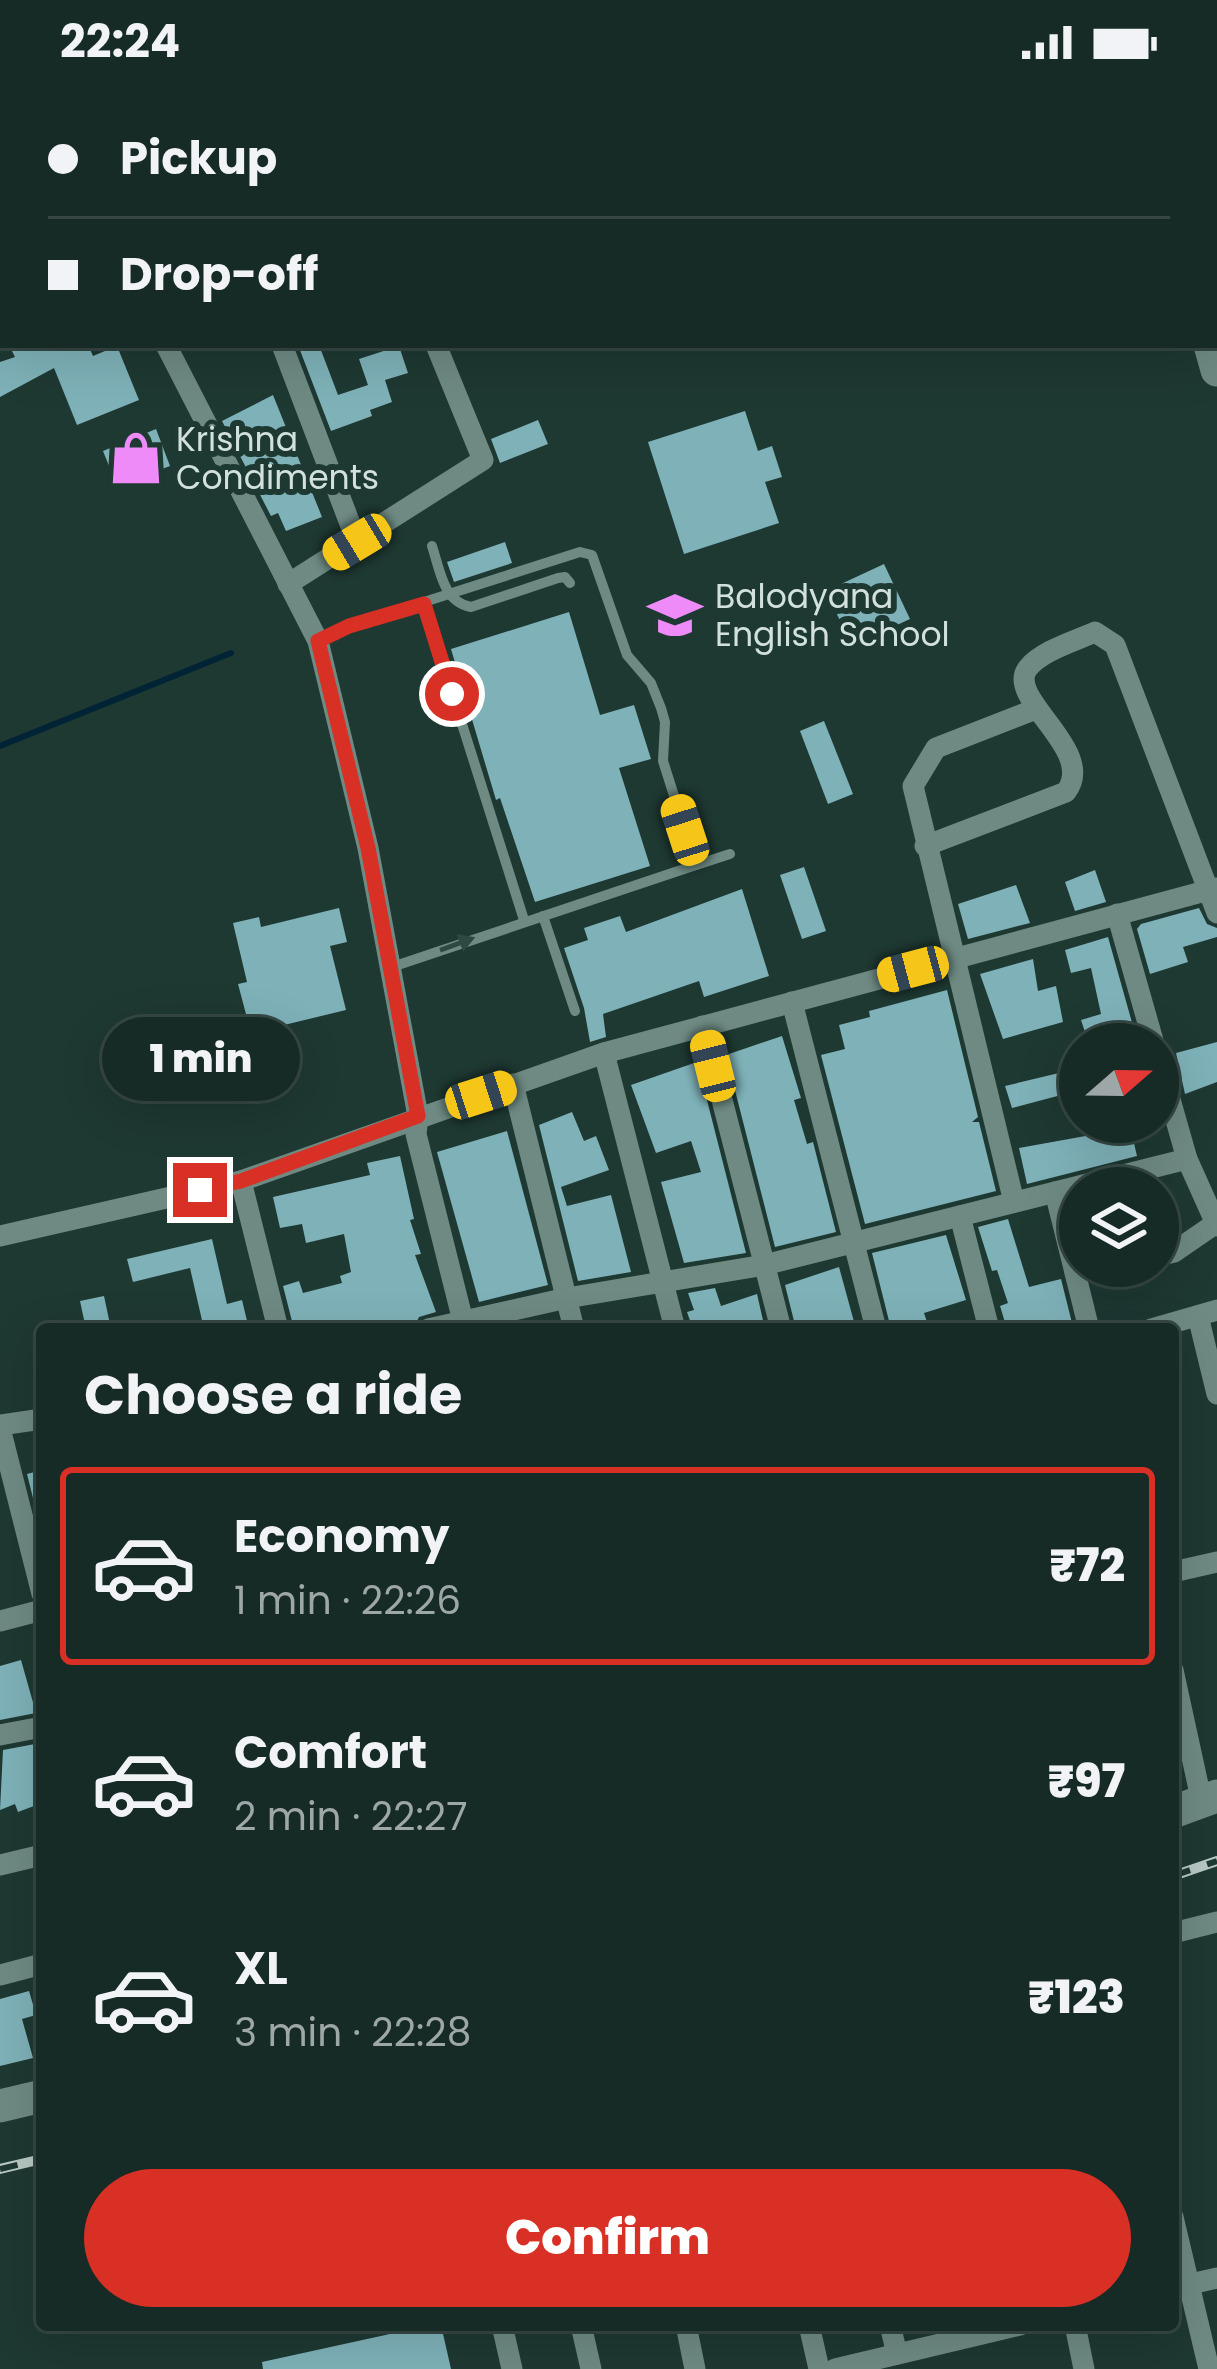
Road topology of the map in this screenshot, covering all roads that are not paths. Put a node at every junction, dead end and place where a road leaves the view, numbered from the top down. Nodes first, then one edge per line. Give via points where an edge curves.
1 (168, 348) edge
2 (283, 348) edge
3 (437, 348) edge
4 (357, 542) junction
5 (433, 546) dead end
6 (570, 583) dead end
7 (290, 588) junction
8 (448, 594) junction
9 (424, 604) junction
10 (315, 636) junction
11 (1036, 709) junction
12 (925, 846) junction
13 (730, 854) dead end
14 (696, 865) junction
15 (1214, 889) edge
16 (1117, 914) junction
17 (1217, 914) edge
18 (543, 916) junction
19 (524, 920) junction
20 (954, 958) junction
21 (390, 967) junction
22 (792, 1002) junction
23 (574, 1012) dead end
24 (1148, 1023) edge
25 (703, 1026) junction
26 (604, 1053) junction
27 (513, 1084) junction
28 (418, 1116) junction
29 (1179, 1131) edge
30 (1187, 1159) junction
31 (241, 1181) junction
32 (1055, 1192) junction
33 (1014, 1202) junction
34 (1059, 1208) edge
35 (960, 1216) junction
36 (1216, 1225) edge
37 (0, 1236) edge
38 (854, 1243) junction
39 (1179, 1249) edge
40 (764, 1265) junction
41 (664, 1283) junction
42 (1079, 1287) edge
43 (567, 1298) junction
44 (1208, 1313) edge
45 (276, 1323) edge
46 (463, 1323) edge
47 (472, 1323) edge
48 (573, 1323) edge
49 (674, 1323) edge
50 (779, 1323) edge
51 (874, 1323) edge
52 (987, 1323) edge
53 (1088, 1323) edge
54 (1172, 1323) edge
55 (1217, 1394) edge
56 (36, 1420) edge
57 (0, 1426) edge
58 (1217, 1562) edge
59 (36, 1570) edge
60 (1179, 1571) edge
61 (36, 1612) edge
62 (0, 1621) edge
63 (1179, 1711) edge
64 (36, 1727) edge
65 (0, 1736) edge
66 (1197, 1803) edge
67 (36, 1857) edge
68 (0, 1865) edge
69 (1217, 1922) edge
70 (1179, 1932) edge
71 (36, 1966) edge
72 (0, 1975) edge
73 (36, 2097) edge
74 (0, 2106) edge
75 (1217, 2278) edge
76 (1181, 2286) edge
77 (503, 2331) edge
78 (582, 2331) edge
79 (687, 2331) edge
80 (810, 2331) edge
81 (891, 2331) edge
82 (974, 2331) edge
83 (1076, 2331) edge
84 (897, 2354) junction
85 (512, 2369) edge
86 (591, 2369) edge
87 (695, 2369) edge
88 (819, 2369) edge
89 (835, 2369) edge
90 (1084, 2369) edge
91 (1209, 2369) edge

1 - 7 street
2 - 4 street
3 - 4 street via 484,460
4 - 7 street
5 - 8 lane
6 - 8 lane via 558,578 471,607
7 - 10 street
8 - 9 lane
8 - 14 lane via 580,552 592,555 627,656 661,708 663,761
9 - 10 lane
9 - 19 lane
10 - 21 street
11 - 12 street via 936,748 922,764 913,786
11 - 12 street via 1074,767 1066,792
11 - 15 street via 1023,679 1033,662 1094,632 1115,645
12 - 20 street
13 - 14 lane
14 - 18 lane
15 - 16 street
15 - 17 street
16 - 20 street
16 - 24 street
18 - 19 lane
18 - 23 lane
21 -> 19 lane
20 - 22 street
20 - 33 street
21 - 28 street
22 - 25 street
22 - 38 street
25 - 26 street
25 - 40 street
26 - 27 street
26 - 41 street
27 - 28 street
27 - 43 street
28 - 31 street
28 - 46 street
29 - 30 street
30 - 32 street
30 - 36 street
31 - 37 street
31 - 45 street
32 - 33 street
32 - 34 street
33 - 35 street
35 - 38 street
35 - 52 street
36 - 39 street
38 - 40 street
38 - 51 street
40 - 41 street
40 - 50 street
41 - 43 street
41 - 49 street
42 - 53 street
43 - 47 street
43 - 48 street
44 - 54 street
44 - 55 street
56 - 57 street
57 - 59 street
58 - 60 street
61 - 62 street
63 - 66 street
64 - 65 street
67 - 68 street
69 - 70 street
71 - 72 street
73 - 74 street
75 - 76 street
76 - 91 street
77 - 85 street
78 - 86 street
79 - 87 street
80 - 88 street
81 - 84 street
82 - 84 street
83 - 90 street
84 - 89 street

